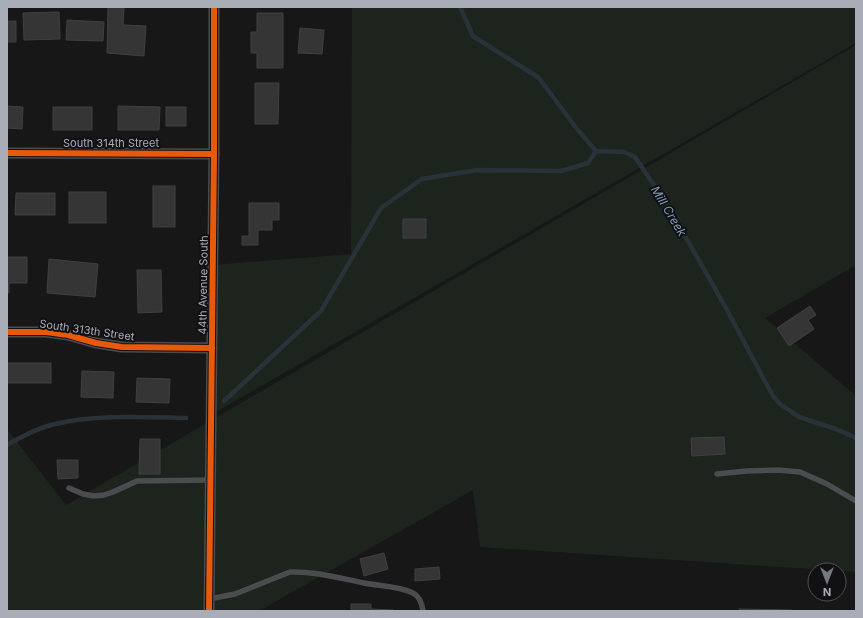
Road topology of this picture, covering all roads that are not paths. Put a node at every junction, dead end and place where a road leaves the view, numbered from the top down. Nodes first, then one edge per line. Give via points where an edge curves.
1 (214, 7) edge
2 (7, 153) edge
3 (214, 154) junction
4 (7, 332) edge
5 (212, 348) junction
6 (717, 474) dead end
7 (210, 480) junction
8 (69, 488) dead end
9 (856, 501) edge
10 (209, 599) junction
11 (209, 611) edge
12 (423, 611) edge

1 - 3 street, 44th Avenue South
2 - 3 street, South 314th Street
3 - 5 street, 44th Avenue South
4 - 5 street, South 313th Street via 46,332 122,347
5 - 7 street, 44th Avenue South
6 - 9 lane via 778,470 800,472
7 - 8 lane via 137,481 113,492 94,496
7 - 10 street, 44th Avenue South
10 - 11 street, 44th Avenue South
10 - 12 lane via 235,594 290,572 297,572 330,575 414,593 422,603

